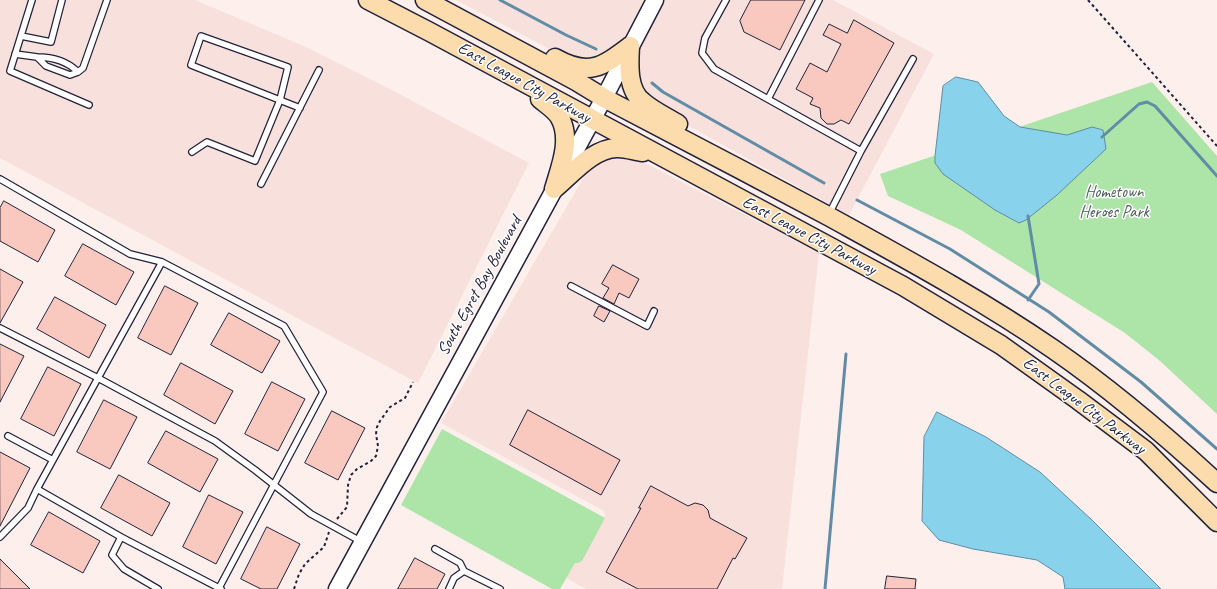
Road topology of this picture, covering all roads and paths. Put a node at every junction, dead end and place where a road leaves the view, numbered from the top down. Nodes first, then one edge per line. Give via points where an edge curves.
1 (32, 0) edge
2 (62, 0) edge
3 (107, 0) edge
4 (368, 0) edge
5 (425, 0) edge
6 (655, 0) edge
7 (726, 0) edge
8 (818, 0) edge
9 (1088, 0) edge
10 (445, 10) junction
11 (21, 36) junction
12 (630, 46) junction
13 (16, 54) junction
14 (37, 57) junction
15 (913, 59) dead end
16 (319, 70) dead end
17 (78, 72) junction
18 (508, 74) junction
19 (604, 98) junction
20 (768, 99) junction
21 (280, 100) junction
22 (88, 105) dead end
23 (300, 108) junction
24 (592, 120) junction
25 (1217, 146) edge
26 (861, 151) junction
27 (192, 152) dead end
28 (659, 155) junction
29 (723, 160) junction
30 (0, 179) edge
31 (261, 184) dead end
32 (554, 189) junction
33 (828, 216) junction
34 (162, 262) junction
35 (571, 286) dead end
36 (654, 311) dead end
37 (0, 328) edge
38 (98, 378) junction
39 (414, 382) dead end
40 (8, 436) dead end
41 (54, 460) junction
42 (1217, 483) edge
43 (274, 485) junction
44 (37, 489) junction
45 (336, 520) dead end
46 (1217, 522) edge
47 (330, 531) dead end
48 (0, 537) edge
49 (121, 537) junction
50 (362, 542) junction
51 (435, 549) dead end
52 (464, 571) junction
53 (220, 588) edge
54 (158, 589) edge
55 (294, 589) edge
56 (337, 589) edge
57 (449, 589) edge
58 (500, 589) edge

1 - 11 lane
2 - 11 lane via 51,42
3 - 17 lane via 83,68
4 - 18 main road, East League City Parkway
5 - 10 main road, East League City Parkway
6 - 12 main road, South Egret Bay Boulevard
7 - 20 lane via 705,38 702,53 714,68
8 - 20 lane
9 - 25 path
10 - 12 main road via 472,16 572,66 601,66
10 - 19 main road, East League City Parkway
11 - 13 lane
12 - 19 main road, South Egret Bay Boulevard
12 - 29 main road via 631,80 638,97 683,127
13 - 14 lane
13 - 22 lane via 10,71
14 - 17 lane via 49,57 72,66
14 - 17 lane via 46,66 70,75
15 - 26 lane
16 - 23 lane
18 - 24 main road, East League City Parkway
18 - 32 main road via 554,110 562,123 565,150
19 - 24 main road, South Egret Bay Boulevard
19 - 29 main road, East League City Parkway
20 - 26 lane
21 - 21 lane via 191,65 201,36 288,67
21 - 23 lane
21 - 27 lane via 255,161 207,142
23 - 31 lane
24 - 28 main road, East League City Parkway
24 - 32 main road, South Egret Bay Boulevard
26 - 33 lane
28 - 32 main road via 619,148 609,149 597,154
28 - 46 main road, East League City Parkway via 903,286 1001,344 1146,451
29 - 33 main road, East League City Parkway
30 - 34 lane via 130,254
32 - 50 main road, South Egret Bay Boulevard
33 - 42 main road, East League City Parkway via 934,274 1053,349 1122,400
34 - 38 lane
34 - 43 lane via 284,326 323,392
35 - 36 lane via 647,326
37 - 38 lane
38 - 41 lane
38 - 43 lane via 215,441
39 - 45 path via 405,398 390,407 380,421 376,434 376,456 351,475 348,485 348,507
40 - 41 lane
41 - 44 lane
43 - 50 lane via 311,514
43 - 53 lane
44 - 48 lane via 28,508
44 - 49 lane
47 - 55 path via 324,548 305,564
49 - 53 lane
49 - 54 lane via 112,555 124,569
50 - 56 main road, South Egret Bay Boulevard
51 - 52 lane via 460,563
52 - 57 lane via 454,578
52 - 58 lane

